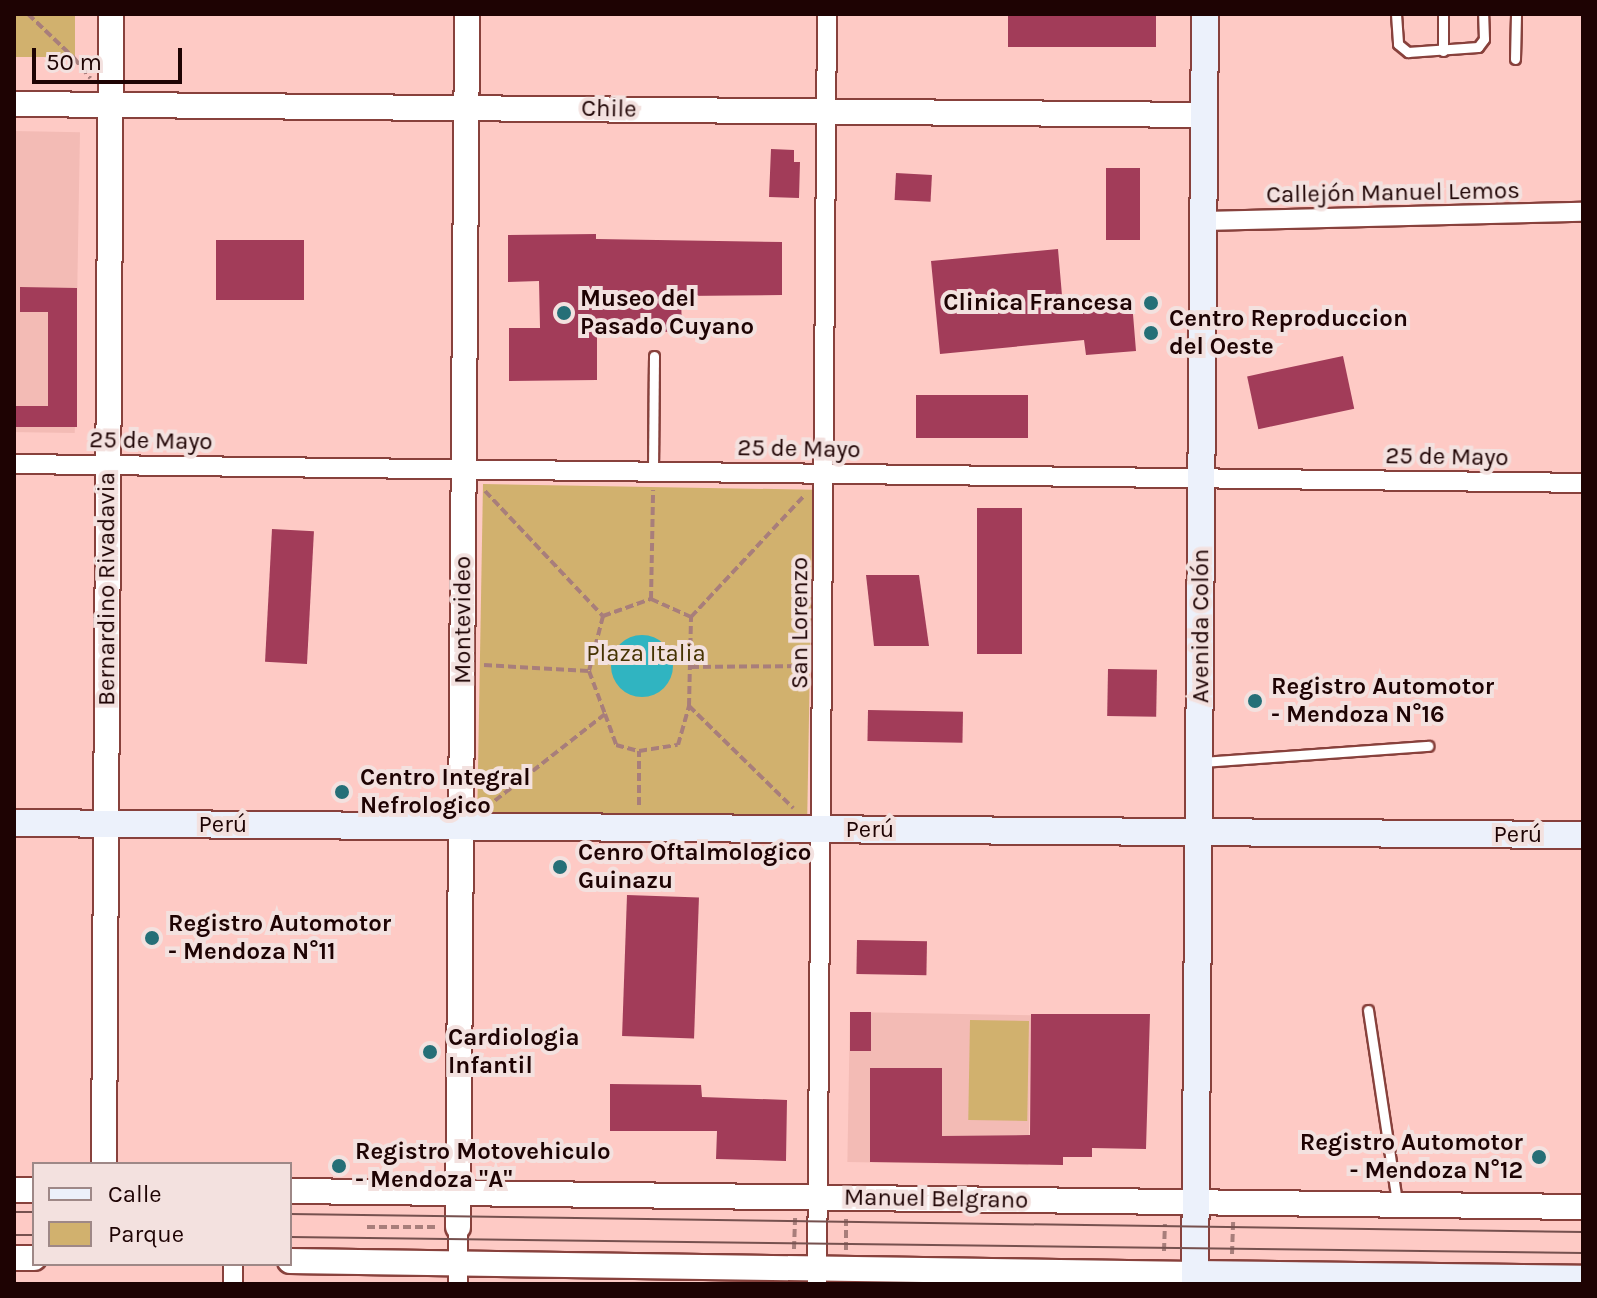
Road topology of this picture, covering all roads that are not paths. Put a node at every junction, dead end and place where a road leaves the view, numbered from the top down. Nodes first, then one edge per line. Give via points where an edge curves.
1 (111, 14) edge
2 (467, 14) edge
3 (827, 14) edge
4 (1205, 14) edge
5 (1396, 14) edge
6 (1443, 14) edge
7 (1483, 14) edge
8 (1516, 14) edge
9 (1443, 51) junction
10 (1515, 59) dead end
11 (14, 104) edge
12 (110, 105) junction
13 (466, 108) junction
14 (827, 112) junction
15 (1204, 115) junction
16 (1583, 212) edge
17 (1203, 221) junction
18 (654, 356) dead end
19 (14, 464) edge
20 (108, 465) junction
21 (464, 469) junction
22 (653, 471) junction
23 (825, 474) junction
24 (1202, 478) junction
25 (1583, 483) edge
26 (1428, 746) dead end
27 (1200, 762) junction
28 (14, 823) edge
29 (106, 824) junction
30 (461, 827) junction
31 (822, 830) junction
32 (1199, 833) junction
33 (1583, 835) edge
34 (1368, 1010) dead end
35 (104, 1162) edge
36 (292, 1191) edge
37 (459, 1192) junction
38 (807, 1198) junction
39 (1197, 1204) junction
40 (1397, 1205) junction
41 (1583, 1207) edge
42 (447, 1227) joint
43 (292, 1261) edge
44 (810, 1273) edge
45 (458, 1274) edge
46 (1196, 1279) edge
47 (1583, 1279) edge
48 (1328, 1280) edge
49 (1286, 1284) edge

1 - 12 street, Bernardino Rivadavia
2 - 13 street, Montevideo
3 - 14 street, San Lorenzo
4 - 15 main road, Avenida Colón
5 - 9 lane via 1398,44 1408,52
6 - 9 lane
7 - 9 lane via 1484,39 1478,47
8 - 10 lane
11 - 12 street, Chile
12 - 13 street, Chile
12 - 20 street, Bernardino Rivadavia
13 - 14 street, Chile
13 - 21 street, Montevideo
14 - 15 street, Chile
14 - 23 street, San Lorenzo
15 - 17 main road, Avenida Colón
16 - 17 street, Callejón Manuel Lemos
17 - 24 main road, Avenida Colón
18 - 22 lane
19 - 20 street, 25 de Mayo
20 - 21 street, 25 de Mayo
20 - 29 street, Bernardino Rivadavia
21 - 22 street, 25 de Mayo
21 - 30 street, Montevideo
22 - 23 street, 25 de Mayo
23 - 24 street, 25 de Mayo
23 - 31 street, San Lorenzo
24 - 25 street, 25 de Mayo
24 - 27 main road, Avenida Colón
26 - 27 lane
27 - 32 main road, Avenida Colón
28 - 29 main road, Perú
29 - 30 main road, Perú
29 - 35 street, Bernardino Rivadavia
30 - 31 main road, Perú
30 - 37 street, Montevideo
31 - 32 main road, Perú
31 - 38 street, San Lorenzo
32 - 33 main road, Perú
32 - 39 main road, Avenida Colón
34 - 40 lane
36 - 37 street, Manuel Belgrano
37 - 38 street, Manuel Belgrano
37 - 42 street, Montevideo
38 - 39 street, Manuel Belgrano
38 - 44 street, San Lorenzo via 818,1233
39 - 40 street, Manuel Belgrano
39 - 46 main road, Avenida Colón
40 - 41 street, Manuel Belgrano
42 - 45 street
43 - 45 street
44 - 45 street
44 - 46 street via 846,1269
46 - 48 main road via 1232,1274
47 - 48 main road
48 - 49 street

